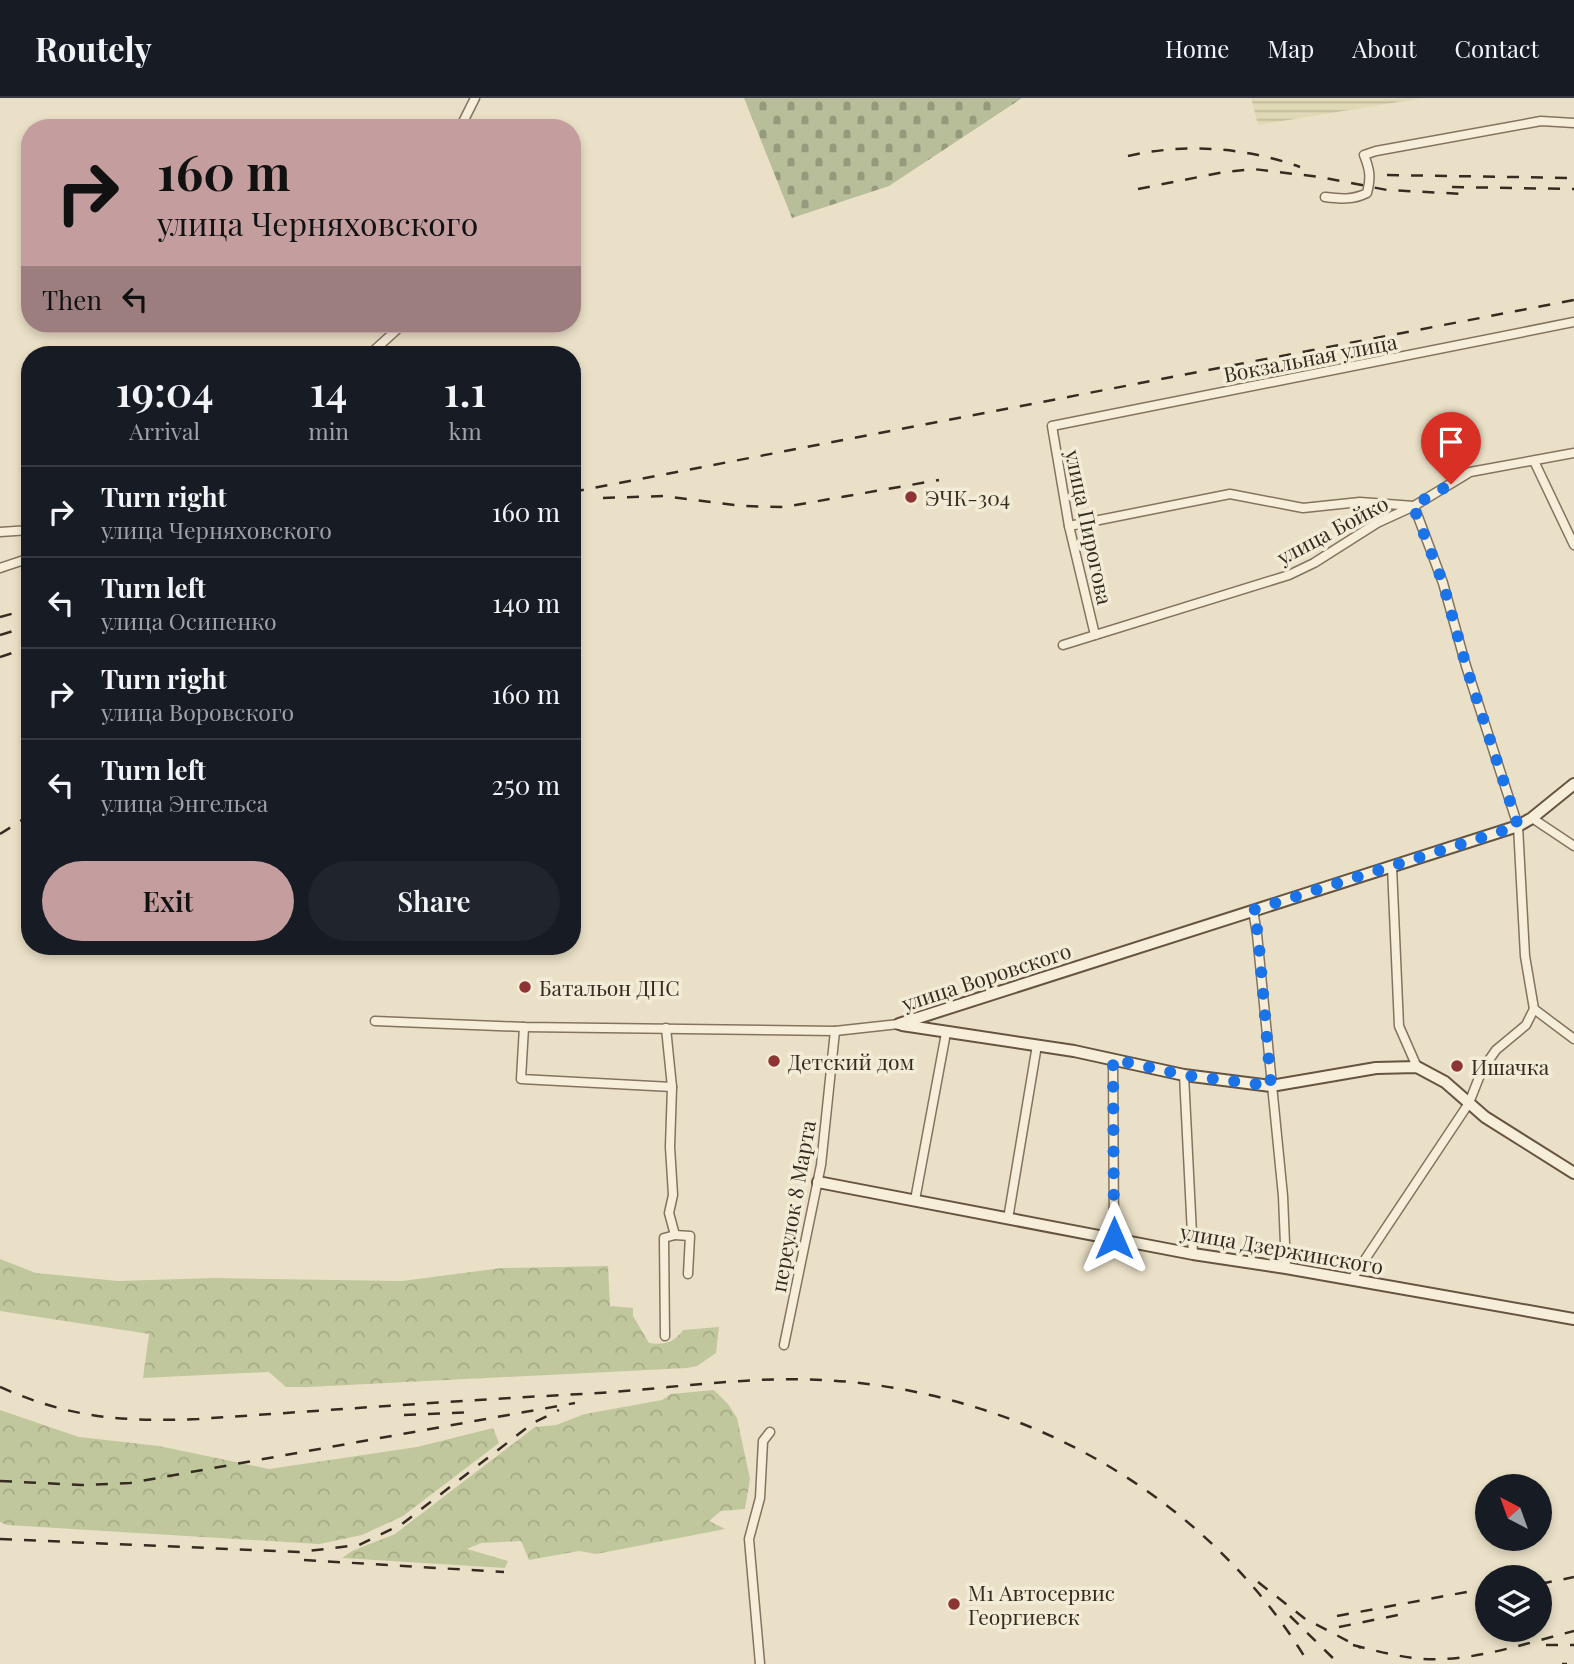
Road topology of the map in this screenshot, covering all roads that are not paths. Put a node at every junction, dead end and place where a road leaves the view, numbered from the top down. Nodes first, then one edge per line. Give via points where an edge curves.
1 (475, 98) edge
2 (464, 119) edge
3 (1574, 123) edge
4 (1325, 197) dead end
5 (1574, 322) edge
6 (393, 333) edge
7 (379, 346) edge
8 (1052, 426) joint
9 (1574, 453) edge
10 (1534, 461) junction
11 (1413, 506) junction
12 (1069, 526) junction
13 (21, 531) edge
14 (0, 532) edge
15 (1574, 545) edge
16 (21, 561) edge
17 (0, 568) edge
18 (1095, 635) junction
19 (1063, 645) dead end
20 (1574, 784) edge
21 (1532, 818) junction
22 (1518, 826) junction
23 (1574, 846) edge
24 (1392, 867) junction
25 (1253, 910) junction
26 (1534, 1009) junction
27 (375, 1021) dead end
28 (900, 1024) junction
29 (524, 1027) junction
30 (666, 1028) junction
31 (835, 1031) junction
32 (946, 1033) junction
33 (1574, 1039) edge
34 (1037, 1045) junction
35 (1113, 1059) junction
36 (1417, 1067) junction
37 (1184, 1075) junction
38 (1271, 1086) junction
39 (672, 1087) junction
40 (1469, 1103) junction
41 (1574, 1173) edge
42 (818, 1182) junction
43 (915, 1199) junction
44 (1008, 1219) junction
45 (675, 1234) junction
46 (1114, 1238) junction
47 (1193, 1254) junction
48 (1286, 1268) junction
49 (688, 1274) dead end
50 (1352, 1279) junction
51 (1574, 1319) edge
52 (665, 1336) dead end
53 (784, 1345) dead end
54 (770, 1432) dead end
55 (760, 1664) edge

1 - 2 street
3 - 4 street via 1541,121 1376,151 1364,155 1371,172 1367,192 1342,200
5 - 8 street, Вокзальная улица
6 - 7 street
8 - 12 street, улица Пирогова
9 - 10 street, улица Бойко
10 - 11 street, улица Бойко via 1470,472
10 - 15 street
11 - 12 street via 1360,502 1303,508 1230,494
11 - 18 street, улица Бойко via 1289,575
11 - 22 street via 1443,583
12 - 18 street, улица Пирогова
13 - 14 street
16 - 17 street
18 - 19 street, улица Бойко
20 - 21 street, улица Воровского
21 - 22 street, улица Воровского
21 - 23 street
22 - 24 street, улица Воровского
22 - 26 street via 1525,956
24 - 25 street, улица Воровского
24 - 36 street via 1399,1026
25 - 28 street, улица Воровского
25 - 38 street
26 - 33 street
26 - 40 street via 1526,1025 1496,1050 1482,1070
27 - 29 street, улица Воровского
28 - 31 street, улица Воровского
28 - 32 street
29 - 30 street, улица Воровского
29 - 39 street via 521,1079
30 - 31 street, улица Воровского
30 - 39 street
31 - 42 street, переулок 8 Марта
32 - 34 street
32 - 43 street
34 - 35 street
34 - 44 street
35 - 37 street
35 - 46 street
36 - 38 street via 1376,1068
36 - 40 street
37 - 38 street
37 - 47 street
38 - 48 street
39 - 45 street via 673,1195 669,1213
40 - 41 street
40 - 50 street
42 - 43 street, улица Дзержинского
42 - 53 street, переулок 8 Марта
43 - 44 street, улица Дзержинского
44 - 46 street, улица Дзержинского
45 - 49 street via 690,1236
45 - 52 street via 664,1238
46 - 47 street, улица Дзержинского
47 - 48 street, улица Дзержинского
48 - 50 street, улица Дзержинского
50 - 51 street, улица Дзержинского
54 - 55 street via 763,1441 760,1498 749,1539

